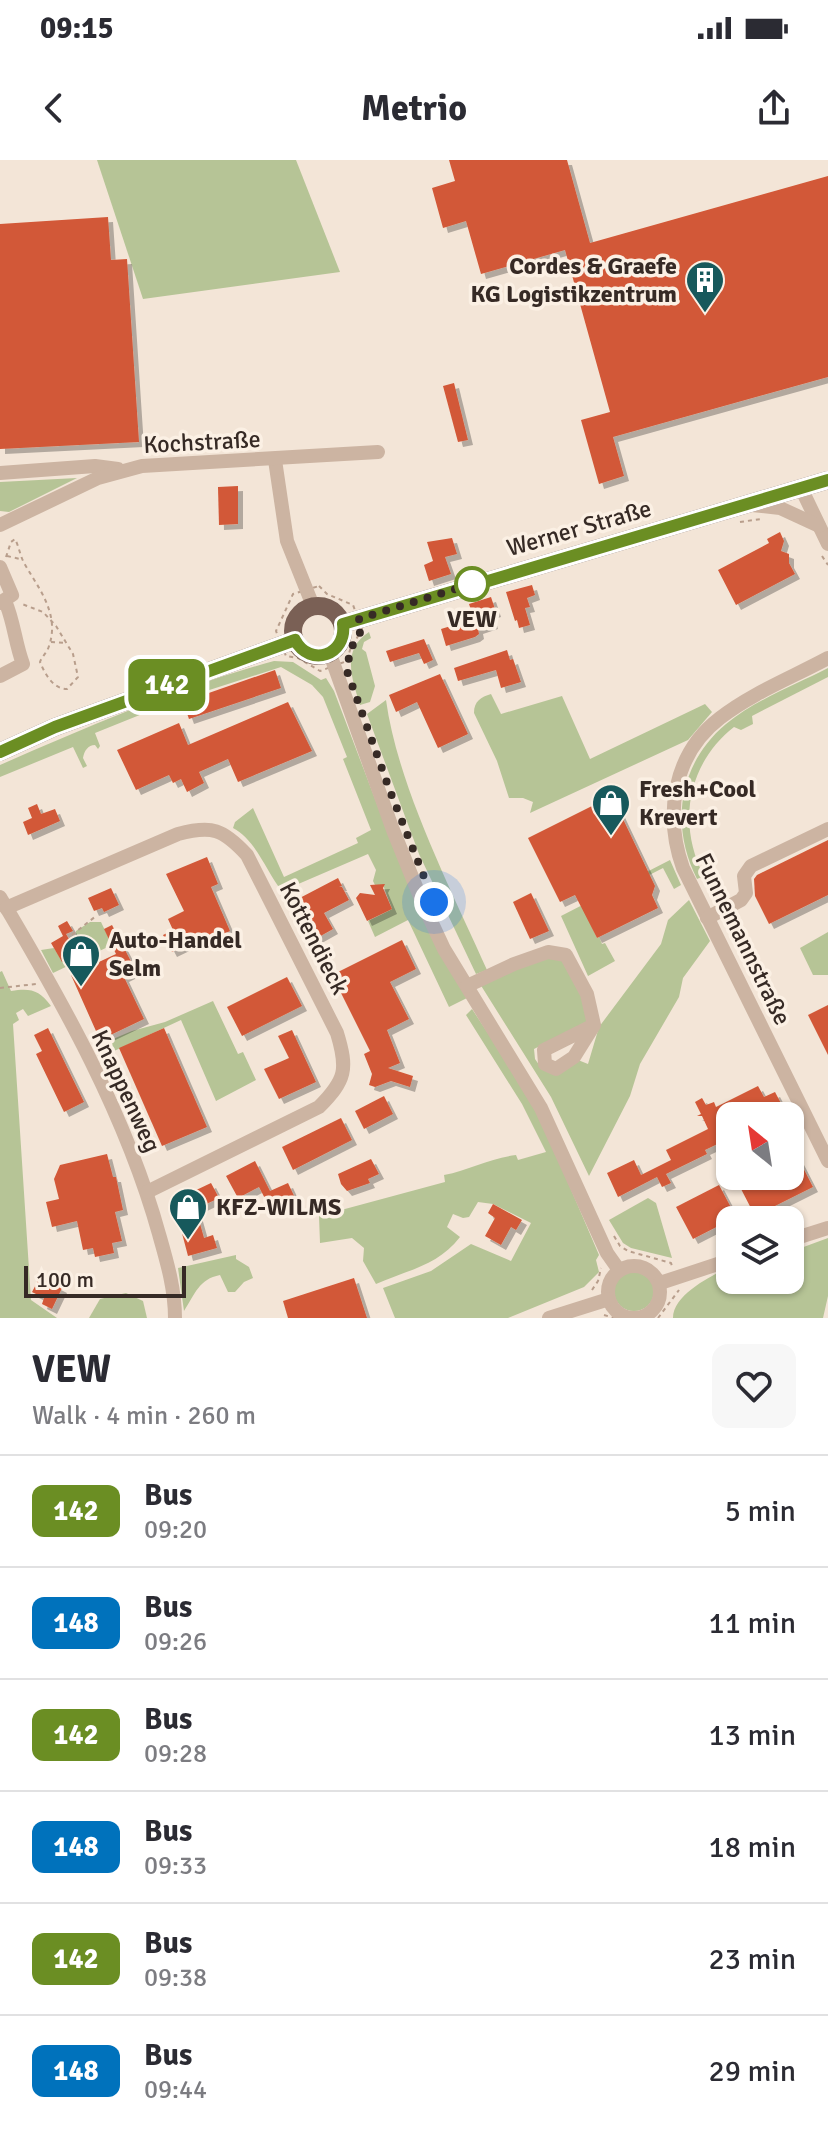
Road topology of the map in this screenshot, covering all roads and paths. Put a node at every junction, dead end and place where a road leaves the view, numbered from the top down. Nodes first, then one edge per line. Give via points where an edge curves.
1 (378, 452) dead end
2 (275, 460) junction
3 (122, 470) junction
4 (0, 473) edge
5 (828, 480) edge
6 (801, 488) junction
7 (746, 505) junction
8 (0, 525) edge
9 (819, 526) junction
10 (828, 544) edge
11 (23, 560) junction
12 (2, 562) edge
13 (310, 598) junction
14 (5, 600) edge
15 (51, 619) junction
16 (351, 621) junction
17 (50, 642) junction
18 (288, 642) junction
19 (66, 644) junction
20 (828, 658) edge
21 (339, 663) junction
22 (0, 676) edge
23 (0, 752) edge
24 (828, 829) edge
25 (3, 902) edge
26 (96, 916) dead end
27 (707, 918) junction
28 (72, 935) dead end
29 (49, 983) junction
30 (467, 986) junction
31 (0, 988) edge
32 (594, 1025) dead end
33 (828, 1161) edge
34 (147, 1192) junction
35 (828, 1228) edge
36 (614, 1236) dead end
37 (804, 1236) edge
38 (607, 1253) junction
39 (716, 1265) edge
40 (619, 1270) junction
41 (660, 1283) junction
42 (602, 1301) junction
43 (175, 1318) edge
44 (549, 1318) edge
45 (614, 1318) edge

1 - 2 street, Kochstraße
2 - 3 street, Kochstraße
2 - 13 street, Kochstraße via 287,541
3 - 4 street via 95,466
3 - 8 street, Kochstraße
5 - 6 main road, Werner Straße
6 - 7 main road, Werner Straße
6 - 9 street
7 - 9 street via 780,508
7 - 16 main road, Werner Straße
9 - 10 street
11 - 12 path
11 - 12 path via 15,539
11 - 15 path via 49,605
12 - 14 street
13 - 16 main road
13 - 16 path via 319,586 353,605
13 - 18 main road via 295,619
13 - 18 path via 293,594 276,631
14 - 15 path
14 - 22 street via 23,664
15 - 17 path
15 - 19 path
16 - 21 main road via 340,644
16 - 21 path via 362,629
17 - 19 path
17 - 19 path via 40,662 61,689 74,685 78,677
18 - 21 main road
18 - 21 path via 286,656 320,671
18 - 23 main road
20 - 27 street, Funnemannstraße via 718,719 683,764 674,795 673,833
21 - 30 street via 393,830 444,949
24 - 27 street via 751,866 741,900
25 - 29 street, Knappenweg
25 - 34 street, Kottendieck via 178,834 214,829 232,838 247,855 337,1033 344,1076 319,1107
26 - 28 path
27 - 33 street, Funnemannstraße
29 - 31 path
29 - 34 street, Knappenweg via 104,1089
30 - 32 street via 548,952 566,955 587,994
30 - 38 street via 541,1108
34 - 43 street, Knappenweg via 172,1279
35 - 37 street
36 - 38 path via 620,1246
38 - 40 street
38 - 42 path via 600,1258 598,1281 591,1287
39 - 41 street
40 - 41 street via 641,1267
40 - 42 street
41 - 42 street via 656,1306 638,1318 621,1315
42 - 44 street
42 - 45 path via 599,1314

